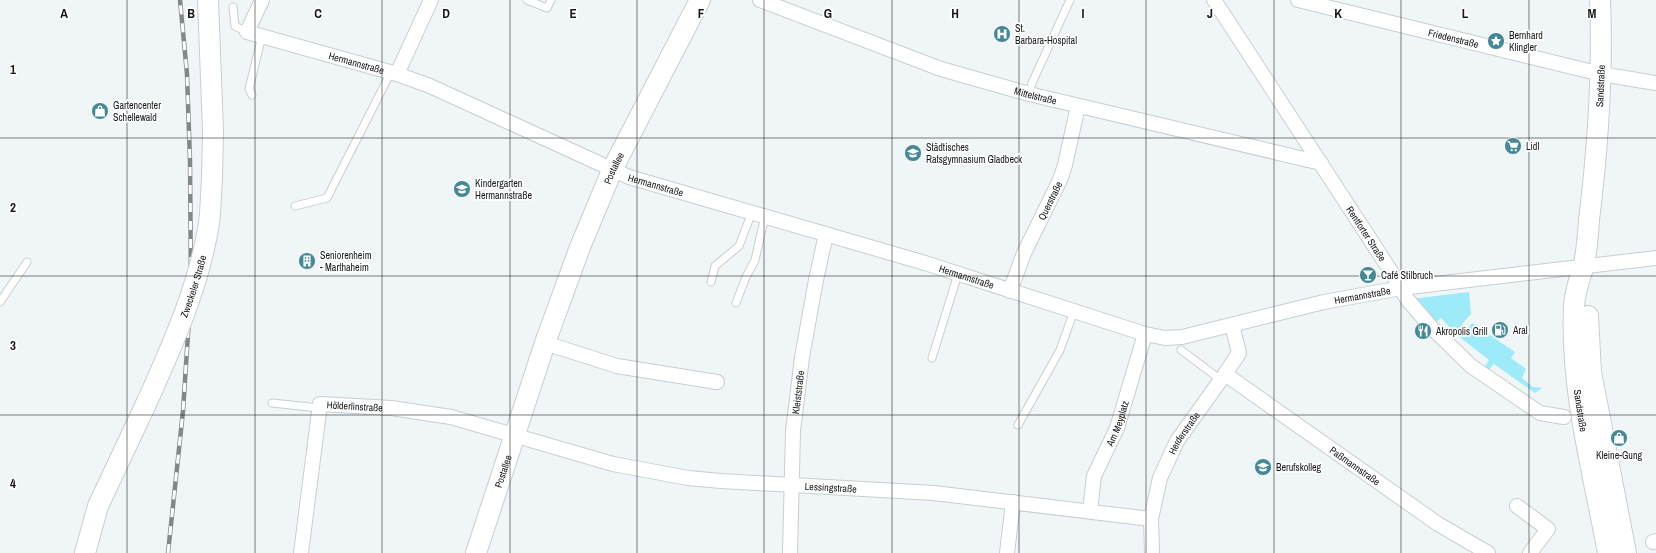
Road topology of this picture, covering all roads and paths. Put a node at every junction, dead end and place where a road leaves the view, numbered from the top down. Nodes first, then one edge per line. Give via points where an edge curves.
1 (208, 0) edge
2 (262, 0) edge
3 (431, 0) edge
4 (527, 0) edge
5 (551, 0) edge
6 (700, 0) edge
7 (760, 0) edge
8 (1070, 0) edge
9 (1298, 0) edge
10 (1600, 0) edge
11 (1217, 1) edge
12 (233, 7) dead end
13 (247, 32) junction
14 (262, 36) junction
15 (394, 73) junction
16 (1601, 74) junction
17 (1656, 83) edge
18 (1029, 94) junction
19 (252, 95) dead end
20 (1078, 106) junction
21 (1321, 163) junction
22 (613, 168) junction
23 (295, 206) dead end
24 (758, 214) junction
25 (826, 234) junction
26 (1656, 258) edge
27 (27, 262) dead end
28 (1583, 267) junction
29 (958, 274) junction
30 (710, 282) dead end
31 (1401, 288) junction
32 (1010, 291) junction
33 (0, 302) edge
34 (736, 303) dead end
35 (1074, 311) junction
36 (1232, 325) junction
37 (1145, 334) junction
38 (545, 343) junction
39 (1181, 350) dead end
40 (932, 358) dead end
41 (1223, 377) junction
42 (717, 382) dead end
43 (272, 403) dead end
44 (319, 408) junction
45 (1564, 417) dead end
46 (1018, 425) dead end
47 (514, 434) junction
48 (1597, 450) junction
49 (793, 484) junction
50 (1013, 502) junction
51 (1517, 506) dead end
52 (1090, 511) junction
53 (1151, 519) junction
54 (85, 553) edge
55 (302, 553) edge
56 (476, 553) edge
57 (790, 553) edge
58 (1007, 553) edge
59 (1152, 553) edge
60 (1488, 553) edge
61 (1530, 553) edge
62 (1608, 553) edge
63 (1626, 553) edge

1 - 54 street, Zweckeler Straße, bridge via 213,131 212,177 209,222 201,261 175,338 98,506
2 - 13 street
3 - 15 street
4 - 5 lane via 546,8
6 - 22 street, Postallee
7 - 18 street, Mittelstraße via 941,69
8 - 18 lane
9 - 16 street, Friedenstraße
10 - 16 street, Sandstraße
11 - 21 street, Rentforter Straße
12 - 13 lane via 235,26
13 - 14 street, Hermannstraße
14 - 15 street, Hermannstraße
14 - 19 lane via 249,89
15 - 22 street, Hermannstraße via 430,86
15 - 23 lane via 327,198
16 - 17 street, Friedenstraße
16 - 28 street, Sandstraße via 1593,185
18 - 20 street, Mittelstraße
20 - 21 street, Mittelstraße
20 - 32 street, Querstraße via 1060,180 1024,253
21 - 31 street, Rentforter Straße
22 - 24 street, Hermannstraße via 644,182
22 - 38 street, Postallee via 580,247
24 - 25 street, Hermannstraße
24 - 30 lane via 739,246 715,266
24 - 34 lane via 755,260
25 - 29 street, Hermannstraße
25 - 49 street, Kleiststraße via 802,357 793,432
26 - 28 street, Hermannstraße
27 - 33 lane
28 - 31 street, Hermannstraße
28 - 48 street, Sandstraße via 1576,287 1574,307 1576,385
29 - 32 street, Hermannstraße
29 - 40 lane
31 - 36 street, Hermannstraße via 1324,302
31 - 45 street, Rentforter Straße via 1407,300 1431,327 1471,366 1540,413
32 - 35 street, Hermannstraße
35 - 37 street, Hermannstraße
35 - 46 lane via 1060,350
36 - 37 street, Hermannstraße via 1165,338
36 - 41 street, Herderstraße via 1239,353
37 - 52 street, Am Meyplatz via 1116,428 1094,476
38 - 42 street via 617,366
38 - 47 street, Postallee
39 - 41 lane
41 - 53 street, Herderstraße via 1177,441 1160,478
41 - 60 street, Paßmannstraße via 1438,524
43 - 44 lane
44 - 47 street, Hölderlinstraße via 320,404 391,408 451,417
44 - 55 street, Hölderlinstraße
47 - 49 street, Lessingstraße via 613,464 654,472 721,481
47 - 56 street, Postallee
48 - 62 street, Sandstraße
48 - 63 street, Sandstraße
49 - 50 street, Lessingstraße via 934,493
49 - 57 street, Kleiststraße
50 - 52 street, Lessingstraße
50 - 58 street
51 - 61 street via 1548,529
52 - 53 street, Lessingstraße
53 - 59 street, Herderstraße

